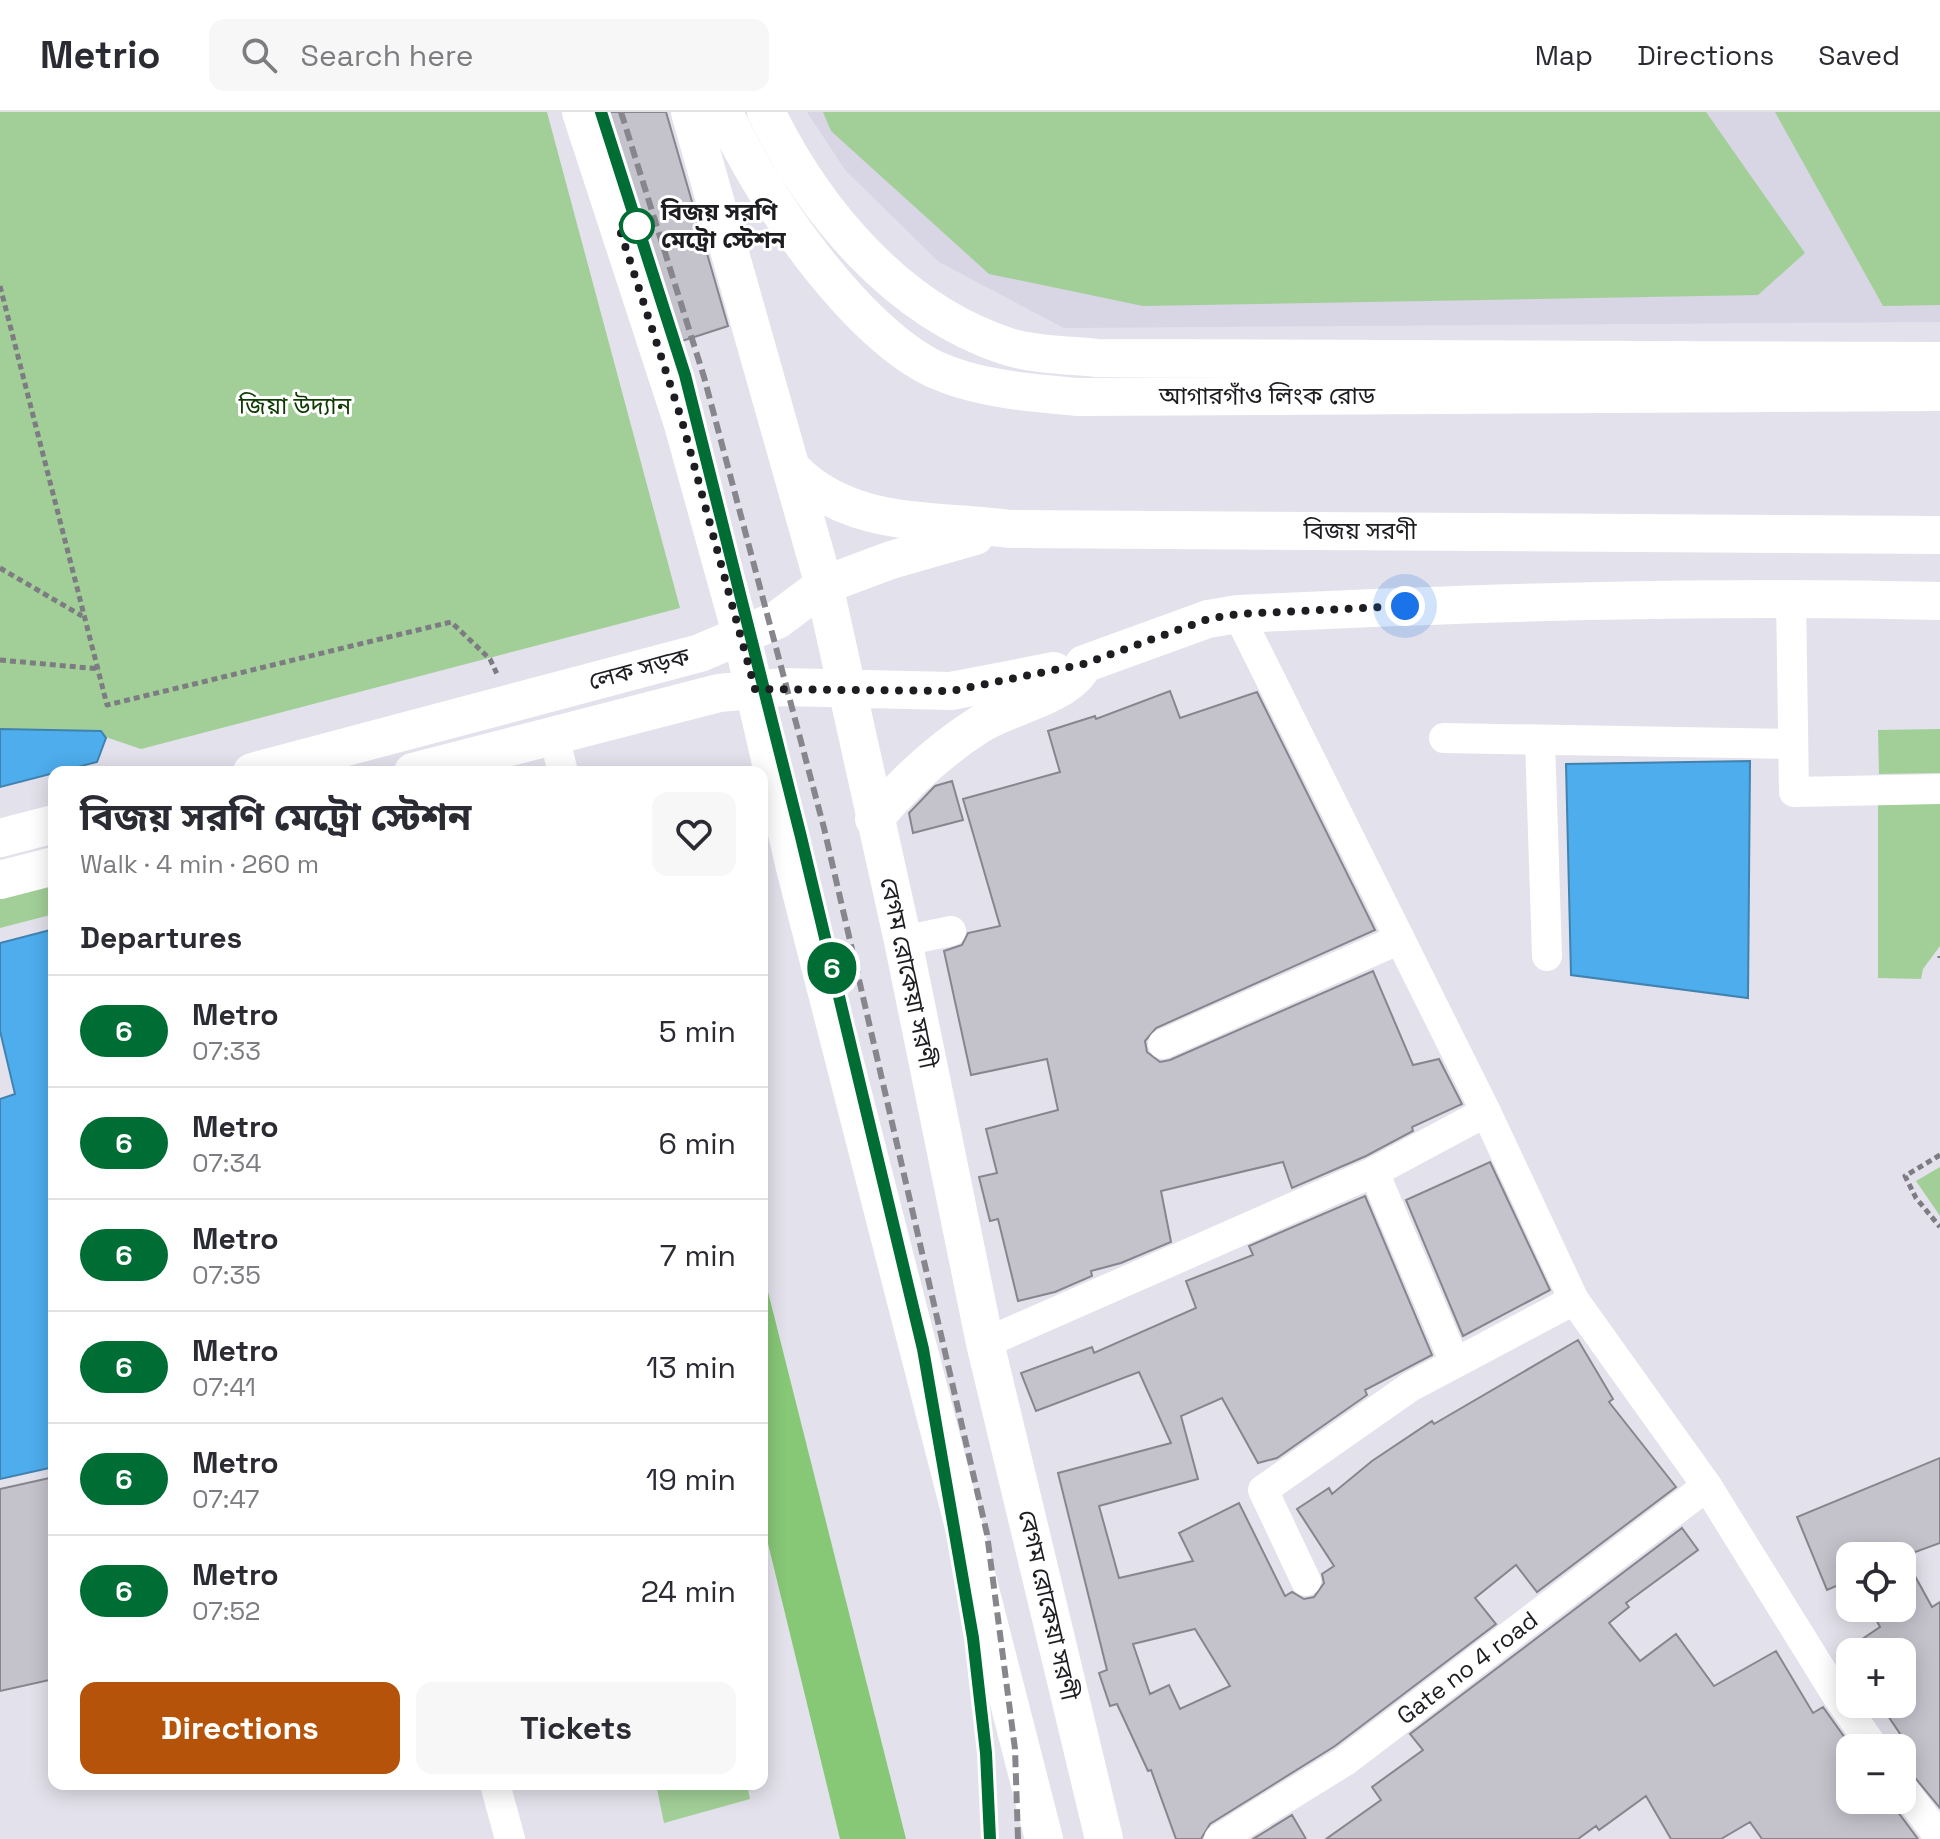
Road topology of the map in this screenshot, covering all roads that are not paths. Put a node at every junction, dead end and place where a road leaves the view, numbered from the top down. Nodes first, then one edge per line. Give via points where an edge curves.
1 (581, 112) edge
2 (690, 112) edge
3 (724, 112) edge
4 (766, 112) edge
5 (923, 304) junction
6 (887, 335) junction
7 (1940, 361) edge
8 (1940, 392) edge
9 (794, 471) junction
10 (1010, 529) junction
11 (1940, 535) edge
12 (824, 585) junction
13 (1791, 597) junction
14 (1940, 601) edge
15 (1238, 614) junction
16 (742, 637) junction
17 (1084, 664) junction
18 (755, 689) junction
19 (845, 690) junction
20 (1444, 738) dead end
21 (1540, 740) junction
22 (1793, 744) junction
23 (275, 766) edge
24 (436, 766) edge
25 (1940, 789) edge
26 (874, 819) junction
27 (48, 826) edge
28 (0, 838) edge
29 (48, 868) edge
30 (0, 880) edge
31 (951, 931) dead end
32 (1400, 939) junction
33 (903, 941) junction
34 (1547, 956) dead end
35 (1163, 1044) dead end
36 (1486, 1112) junction
37 (1374, 1172) junction
38 (1574, 1300) junction
39 (985, 1343) junction
40 (1455, 1363) junction
41 (1707, 1486) junction
42 (1306, 1581) dead end
43 (1864, 1734) edge
44 (497, 1790) edge
45 (1916, 1806) edge
46 (1940, 1838) edge
47 (510, 1839) edge
48 (1044, 1839) edge
49 (1104, 1839) edge
50 (1219, 1839) edge

1 - 16 main road via 682,421
2 - 9 main road, বেগম রোকেয়া সরণী
3 - 6 main road, আগারগাঁও লিংক রোড via 804,245
4 - 5 main road, আগারগাঁও লিংক রোড via 817,200 844,233
5 - 6 main road
5 - 7 main road, আগারগাঁও লিংক রোড via 1008,347 1097,358
6 - 8 main road, আগারগাঁও লিংক রোড via 920,361 952,376 1078,397
9 - 10 main road, বিজয় সরণী via 814,491 845,506 901,521
9 - 12 main road, বেগম রোকেয়া সরণী
10 - 11 main road, বিজয় সরণী
10 - 12 main road, লেক সড়ক via 935,546
12 - 16 main road, লেক সড়ক via 777,620
12 - 19 main road, বেগম রোকেয়া সরণী
13 - 14 main road
13 - 15 main road
13 - 22 street
15 - 17 main road via 1208,619
15 - 32 street
16 - 18 main road
16 - 23 main road, লেক সড়ক via 700,653
17 - 19 main road via 951,691
17 - 26 main road via 1073,681 982,723 935,755
18 - 19 main road
18 - 24 main road via 681,702
18 - 48 main road via 795,868
19 - 26 main road, বেগম রোকেয়া সরণী
20 - 21 street
21 - 22 street
21 - 34 street
22 - 25 street via 1794,792
26 - 33 main road, বেগম রোকেয়া সরণী
27 - 28 main road
29 - 30 main road
31 - 33 street
32 - 35 street
32 - 36 street
33 - 39 main road, বেগম রোকেয়া সরণী
36 - 37 street
36 - 38 street
37 - 39 street
37 - 40 street
38 - 40 street
38 - 41 street
39 - 49 main road, বেগম রোকেয়া সরণী
40 - 42 street via 1410,1387 1263,1490
41 - 43 street
41 - 50 street, Gate no 4 road via 1345,1761
44 - 47 street
45 - 46 street

